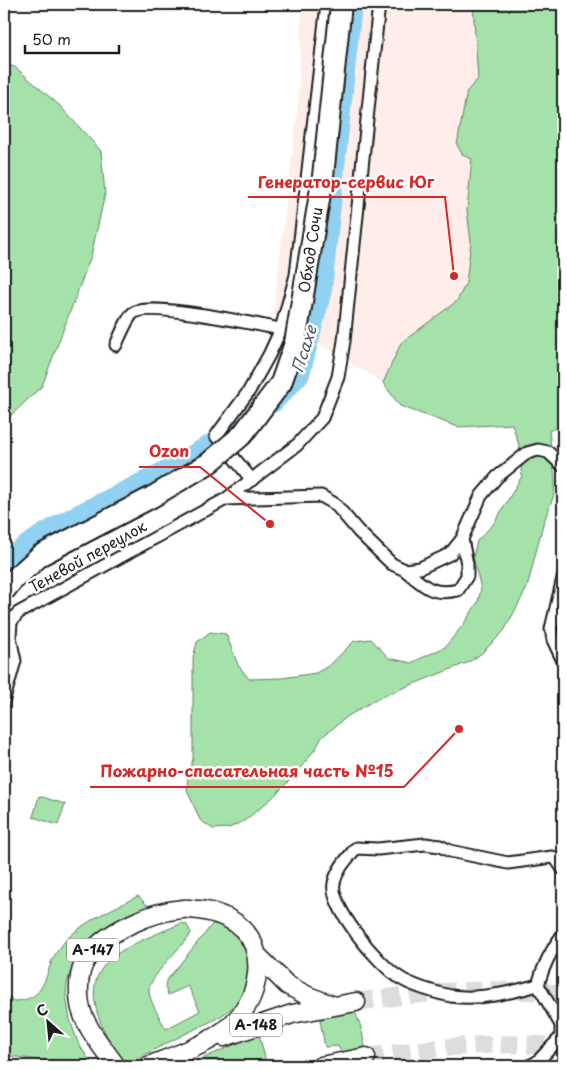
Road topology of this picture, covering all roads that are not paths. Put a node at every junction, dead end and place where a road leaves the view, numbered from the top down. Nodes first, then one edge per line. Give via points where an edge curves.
1 (328, 4) edge
2 (341, 4) edge
3 (379, 4) edge
4 (281, 329) junction
5 (116, 345) dead end
6 (563, 466) edge
7 (252, 480) junction
8 (226, 499) junction
9 (462, 539) junction
10 (406, 570) junction
11 (563, 578) edge
12 (4, 591) edge
13 (563, 661) edge
14 (4, 699) edge
15 (563, 869) edge
16 (563, 934) edge
17 (258, 956) junction
18 (538, 985) junction
19 (356, 1002) tunnel mouth
20 (332, 1006) junction
21 (191, 1049) junction
22 (366, 1057) tunnel mouth
23 (340, 1064) edge
24 (116, 1066) edge
25 (148, 1066) edge
26 (163, 1066) edge
27 (321, 1066) edge
28 (529, 1066) edge

1 - 4 street via 296,275
2 - 12 highway, Обход Сочи, bridge via 323,176 296,343 281,383 242,435 209,464 41,555
3 - 7 street, Теневой переулок via 338,377 322,418 297,445
4 - 5 street via 184,312 140,309 132,314
4 - 7 street via 249,392 216,436
6 - 9 street via 548,452 527,452 497,477 481,496
7 - 8 street, Теневой переулок
8 - 10 street, Теневой переулок via 321,496 335,504 392,564
8 - 14 street, Теневой переулок via 18,613 11,622 10,637 15,661
9 - 10 street via 450,554 420,568
9 - 10 street, Теневой переулок via 467,576 458,590 446,593 428,589
11 - 13 street via 551,629
15 - 18 street via 552,857 508,863 425,844 356,848 342,864 334,884 336,900 343,915 366,947 397,977 450,996 508,993
16 - 18 street via 551,950
17 - 20 main road via 287,985
17 - 21 main road via 254,994 241,1016 224,1031
17 - 24 main road, А-147 via 247,933 229,918 184,908 120,928 98,944 85,961 79,984 80,1006 91,1031
18 - 28 street via 561,1025 560,1037 537,1062
19 - 20 main road, А-148
20 - 21 main road, А-148 via 292,1014
21 - 25 main road
21 - 26 main road, А-148
22 - 23 main road
23 - 27 main road

